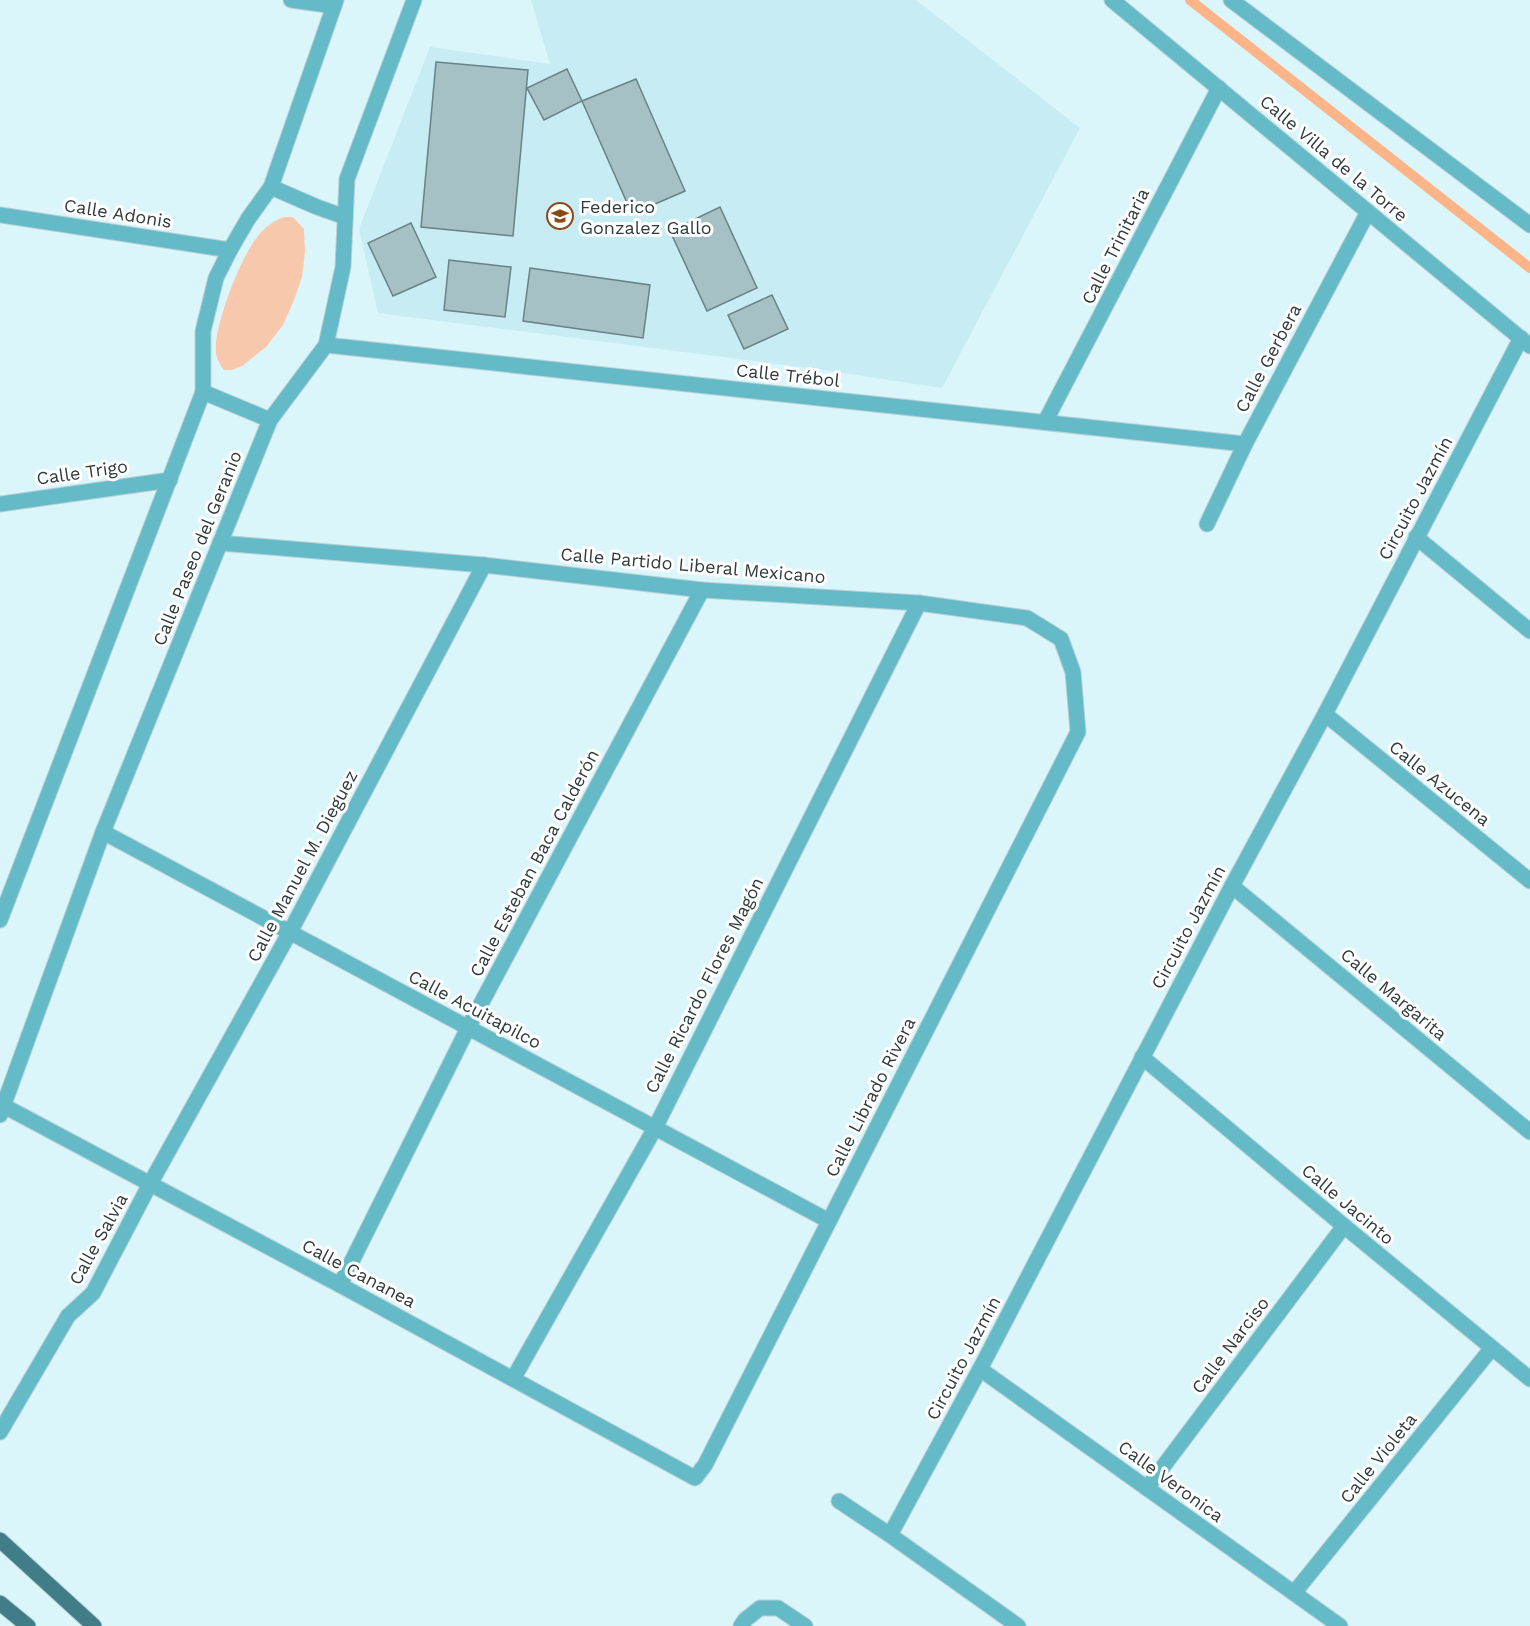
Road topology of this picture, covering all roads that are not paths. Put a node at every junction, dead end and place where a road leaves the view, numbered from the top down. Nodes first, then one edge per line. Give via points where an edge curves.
1 (291, 0) edge
2 (414, 0) edge
3 (1113, 0) edge
4 (1231, 0) edge
5 (335, 3) edge
6 (1219, 88) junction
7 (271, 187) junction
8 (1368, 212) junction
9 (0, 216) edge
10 (345, 217) junction
11 (1530, 225) edge
12 (230, 250) junction
13 (1525, 342) edge
14 (327, 345) junction
15 (203, 392) junction
16 (270, 420) junction
17 (1045, 422) junction
18 (1245, 444) junction
19 (170, 480) junction
20 (0, 504) edge
21 (1207, 524) dead end
22 (1416, 537) junction
23 (220, 543) junction
24 (484, 565) junction
25 (702, 590) junction
26 (918, 603) junction
27 (1530, 631) edge
28 (1325, 714) junction
29 (1078, 732) joint
30 (103, 832) junction
31 (1530, 881) edge
32 (1232, 886) junction
33 (0, 920) edge
34 (290, 932) junction
35 (468, 1028) junction
36 (1142, 1057) junction
37 (2, 1111) edge
38 (655, 1128) junction
39 (1530, 1132) edge
40 (150, 1184) junction
41 (829, 1221) junction
42 (1344, 1226) junction
43 (340, 1285) junction
44 (1492, 1348) junction
45 (980, 1369) junction
46 (513, 1379) junction
47 (1530, 1379) edge
48 (0, 1432) edge
49 (695, 1478) joint
50 (1147, 1488) junction
51 (839, 1501) dead end
52 (890, 1535) junction
53 (0, 1540) edge
54 (1294, 1593) junction
55 (0, 1603) edge
56 (24, 1625) edge
57 (94, 1626) edge
58 (741, 1626) edge
59 (806, 1626) edge
60 (1018, 1626) edge
61 (1340, 1626) edge

1 - 5 street
2 - 10 street, Calle Paseo del Geranio via 347,179
3 - 6 street, Calle Villa de la Torre
4 - 11 street
5 - 7 street
6 - 8 street, Calle Villa de la Torre
6 - 17 street, Calle Trinitaria
7 - 10 street
7 - 12 street
8 - 13 street, Calle Villa de la Torre
8 - 18 street, Calle Gerbera
9 - 12 street, Calle Adonis
10 - 14 street, Calle Paseo del Geranio via 343,267
12 - 15 street via 216,278 203,331
13 - 22 street, Circuito Jazmín
14 - 16 street, Calle Paseo del Geranio
14 - 17 street, Calle Trébol
15 - 16 street
15 - 19 street
16 - 23 street, Calle Paseo del Geranio
17 - 18 street, Calle Trébol
18 - 21 street, Calle Gerbera
19 - 20 street, Calle Trigo
19 - 33 street
22 - 27 street
22 - 28 street, Circuito Jazmín
23 - 24 street, Calle Partido Liberal Mexicano
23 - 30 street, Calle Paseo del Geranio
24 - 25 street, Calle Partido Liberal Mexicano
24 - 34 street, Calle Manuel M. Dieguez
25 - 26 street, Calle Partido Liberal Mexicano
25 - 35 street, Calle Esteban Baca Calderón
26 - 29 street, Calle Partido Liberal Mexicano via 1027,618 1061,639 1072,672
26 - 38 street, Calle Ricardo Flores Magón
28 - 31 street, Calle Azucena
28 - 32 street, Circuito Jazmín
29 - 41 street, Calle Librado Rivera
30 - 34 street, Calle Acuitapilco
30 - 37 street, Calle Paseo del Geranio
32 - 36 street, Circuito Jazmín
32 - 39 street, Calle Margarita
34 - 35 street, Calle Acuitapilco
34 - 40 street, Calle Manuel M. Dieguez
35 - 38 street, Calle Acuitapilco
35 - 43 street, Calle Esteban Baca Calderón
36 - 42 street, Calle Jacinto
36 - 45 street, Circuito Jazmín
37 - 40 street, Calle Cananea
38 - 41 street, Calle Acuitapilco
38 - 46 street, Calle Ricardo Flores Magón
40 - 43 street, Calle Cananea
40 - 48 street, Calle Salvia via 93,1293 68,1316
41 - 49 street, Calle Librado Rivera
42 - 44 street, Calle Jacinto
42 - 50 street, Calle Narciso
43 - 46 street, Calle Cananea
44 - 47 street, Calle Jacinto
44 - 54 street, Calle Violeta
45 - 50 street, Calle Veronica
45 - 52 street, Circuito Jazmín
46 - 49 street, Calle Cananea
50 - 54 street, Calle Veronica
51 - 52 street
52 - 60 street
53 - 57 main road
54 - 61 street, Calle Veronica
55 - 56 main road
58 - 59 street via 760,1608 778,1608

